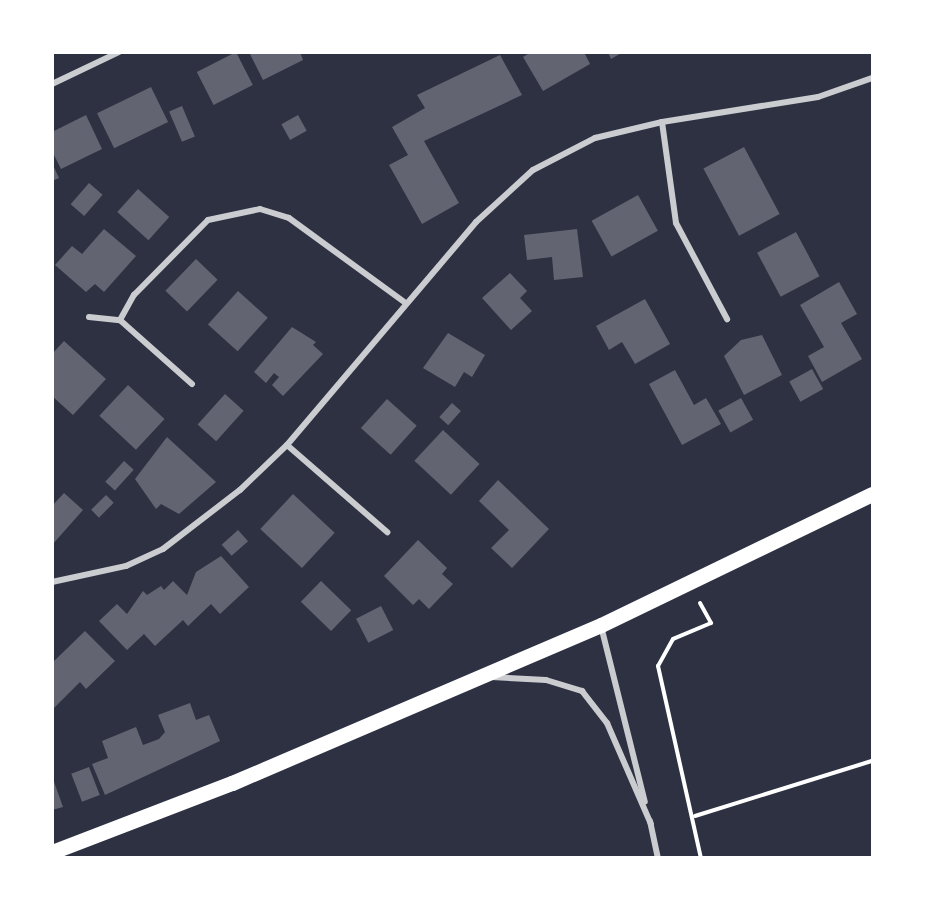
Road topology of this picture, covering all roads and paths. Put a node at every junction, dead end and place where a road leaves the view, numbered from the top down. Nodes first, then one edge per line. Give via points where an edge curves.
1 (119, 52) edge
2 (873, 78) edge
3 (52, 84) edge
4 (662, 122) junction
5 (404, 302) junction
6 (89, 317) dead end
7 (727, 319) dead end
8 (120, 320) junction
9 (192, 384) dead end
10 (287, 445) junction
11 (873, 494) edge
12 (387, 532) dead end
13 (52, 582) edge
14 (690, 584) junction
15 (601, 625) junction
16 (481, 676) junction
17 (873, 761) edge
18 (696, 816) junction
19 (651, 824) junction
20 (52, 852) edge
21 (658, 858) edge
22 (701, 858) edge

1 - 3 street
2 - 4 street via 818,97
4 - 5 street via 595,138 532,170 476,222
4 - 7 street via 676,223
5 - 8 street via 315,234 260,209 208,220 134,295
5 - 10 street
6 - 8 street
8 - 9 street
10 - 12 street
10 - 13 street via 240,490 163,549 126,566
11 - 14 main road
14 - 15 main road
14 - 18 path via 711,623 673,639 658,666
15 - 16 main road
15 - 19 street
16 - 19 street via 546,680 582,691 607,723
16 - 20 main road
17 - 18 path
18 - 22 path
19 - 21 street

